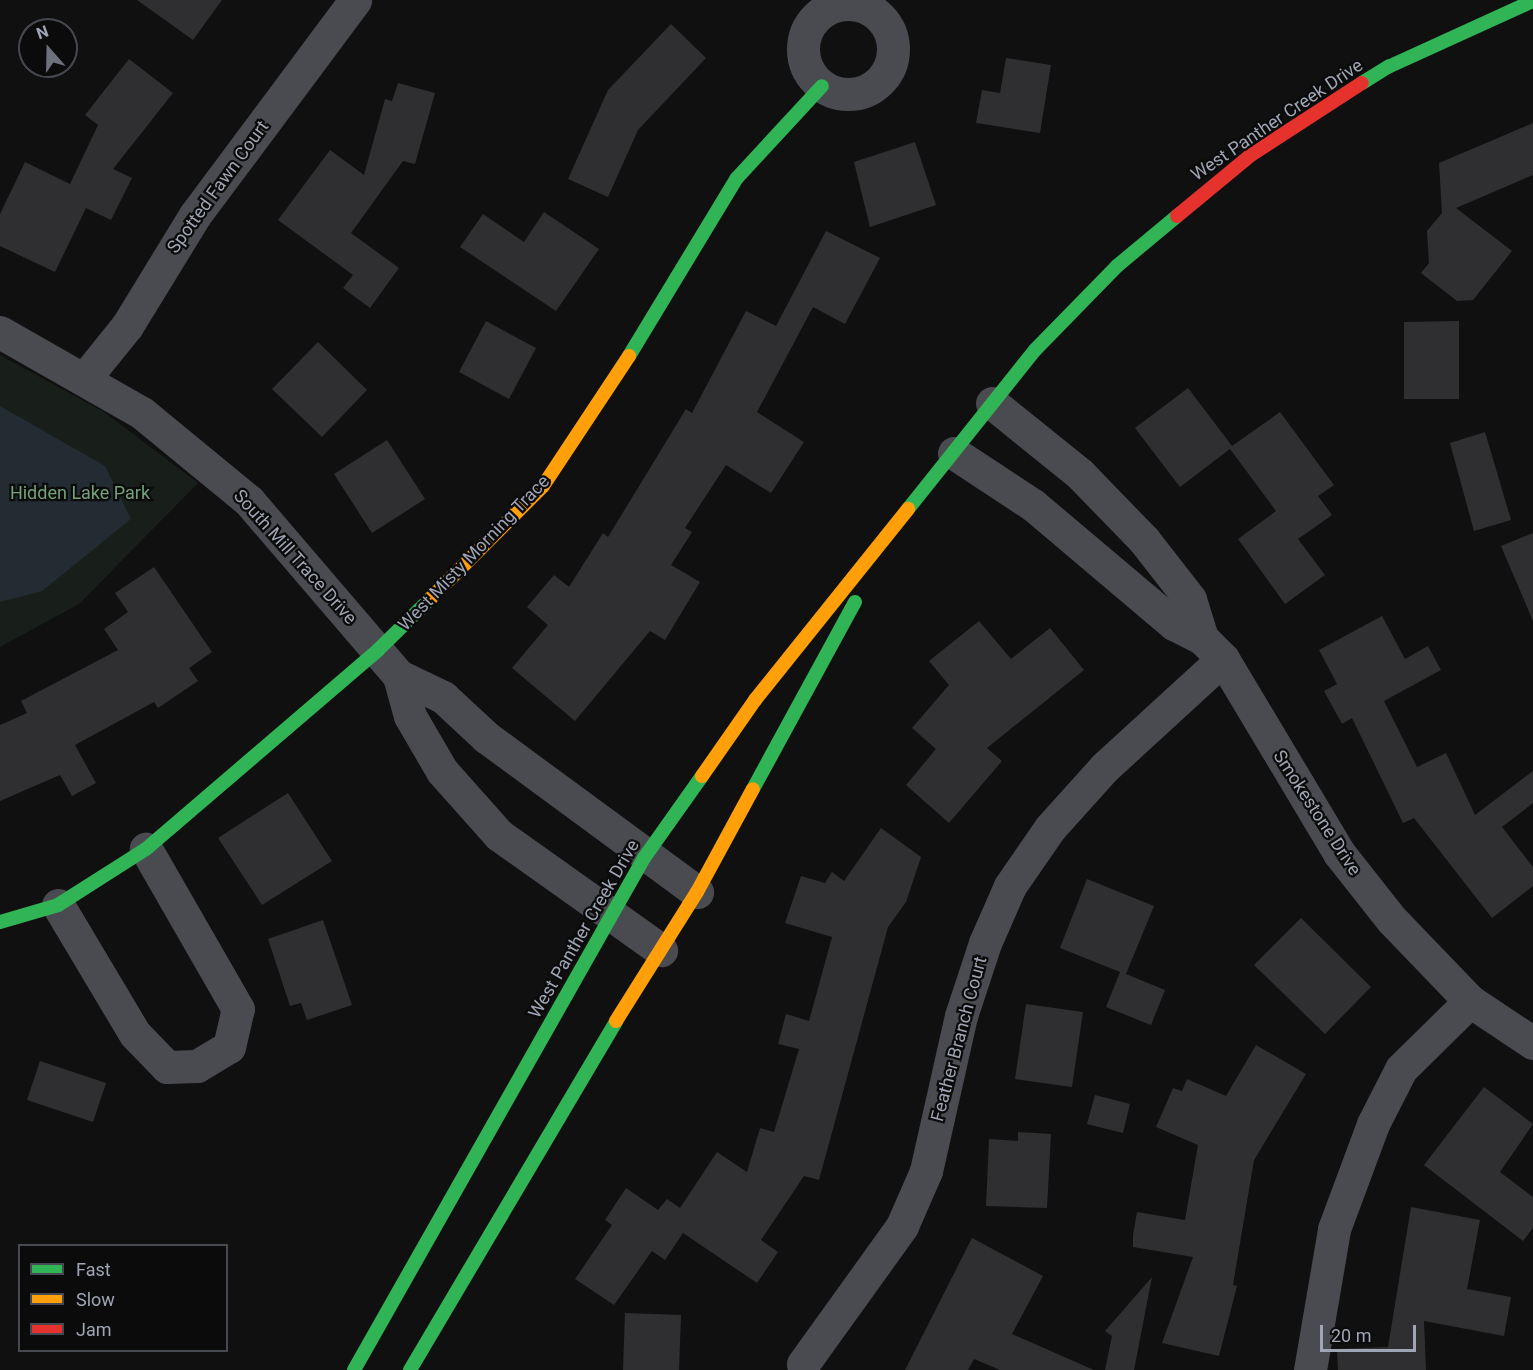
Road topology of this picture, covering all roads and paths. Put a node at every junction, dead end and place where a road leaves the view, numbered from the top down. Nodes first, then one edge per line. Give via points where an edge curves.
1 (355, 0) edge
2 (1533, 1) edge
3 (822, 86) dead end
4 (0, 332) edge
5 (85, 378) junction
6 (992, 403) junction
7 (954, 453) junction
8 (890, 537) junction
9 (1212, 649) junction
10 (378, 650) junction
11 (399, 676) junction
12 (146, 849) junction
13 (644, 858) junction
14 (697, 892) junction
15 (58, 905) junction
16 (611, 917) junction
17 (0, 922) edge
18 (661, 950) junction
19 (1470, 1001) junction
20 (1533, 1043) edge
21 (802, 1364) dead end
22 (354, 1370) edge
23 (410, 1370) edge
24 (1310, 1370) edge

1 - 5 street, Spotted Fawn Court via 195,216 127,326
2 - 6 street, West Panther Creek Drive via 1388,67 1251,156 1117,266 1035,350
3 - 10 street, West Misty Morning Trace via 737,178 595,413 543,486
4 - 5 street, South Mill Trace Drive
5 - 10 street, South Mill Trace Drive via 142,413 249,501
6 - 7 street, West Panther Creek Drive
6 - 9 street, Smokestone Drive via 1080,474 1144,540 1190,599
7 - 8 street, West Panther Creek Drive
7 - 9 street via 1033,505 1174,624
8 - 13 street, West Panther Creek Drive via 755,700
8 - 14 street, West Panther Creek Drive
9 - 19 street, Smokestone Drive via 1339,853 1392,920
9 - 21 street, Feather Branch Court via 1050,828 1010,886 985,943 961,1016 926,1171 910,1208 859,1290
10 - 11 street, South Mill Trace Drive
10 - 12 street, West Misty Morning Trace
11 - 13 street, South Mill Trace Drive via 443,697 486,737
11 - 16 street, South Mill Trace Drive via 410,716 442,771 499,835
12 - 15 street, West Misty Morning Trace
12 - 15 street via 238,1009 229,1047 197,1066 167,1066 135,1034
13 - 14 street, South Mill Trace Drive
13 - 16 street, West Panther Creek Drive
14 - 18 street, West Panther Creek Drive
15 - 17 street, West Misty Morning Trace
16 - 18 street, South Mill Trace Drive
16 - 22 street, West Panther Creek Drive
18 - 23 street, West Panther Creek Drive via 540,1143
19 - 20 street, Smokestone Drive
19 - 24 street via 1401,1069 1369,1133 1334,1229

